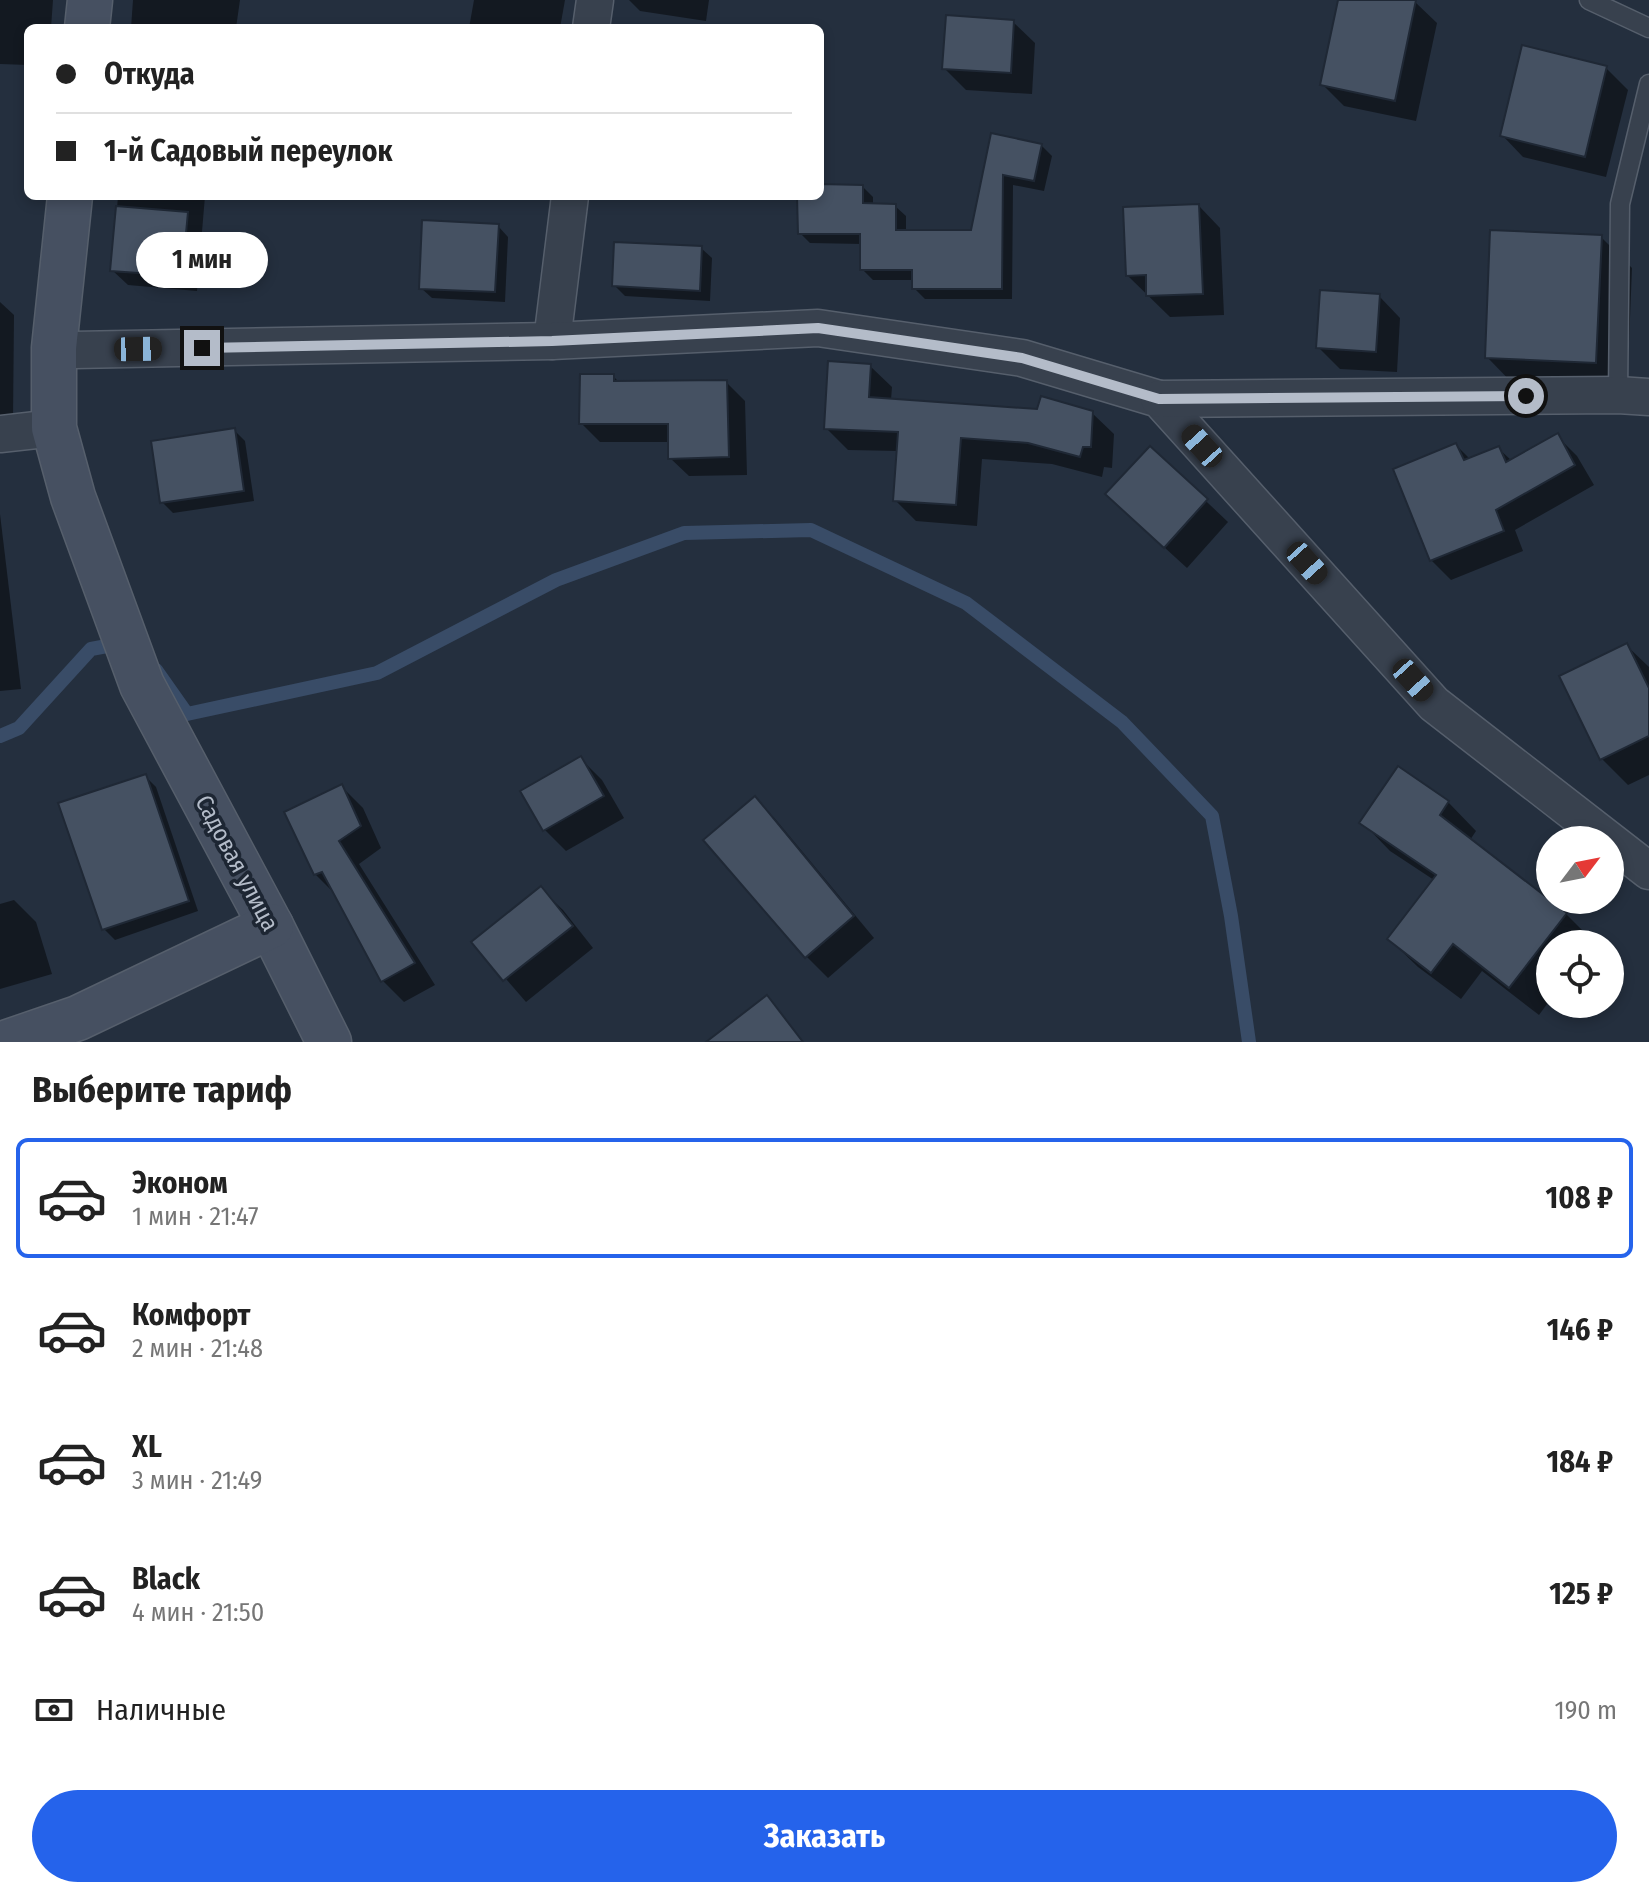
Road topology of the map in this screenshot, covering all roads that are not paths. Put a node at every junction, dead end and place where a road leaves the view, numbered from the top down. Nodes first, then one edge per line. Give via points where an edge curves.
1 (90, 0) edge
2 (595, 0) edge
3 (1589, 0) edge
4 (87, 24) edge
5 (592, 24) edge
6 (1649, 28) edge
7 (1649, 84) edge
8 (70, 200) edge
9 (570, 200) edge
10 (552, 341) junction
11 (54, 348) junction
12 (1634, 396) edge
13 (1159, 399) junction
14 (54, 428) junction
15 (0, 434) edge
16 (1649, 871) edge
17 (271, 926) junction
18 (8, 1042) edge
19 (329, 1042) edge

1 - 4 street
2 - 5 street
3 - 6 lane
7 - 12 lane via 1620,204
8 - 11 street
9 - 10 street
10 - 11 street
10 - 13 street via 818,328 1022,358
11 - 14 street
12 - 13 street
13 - 16 street via 1434,704
14 - 15 street
14 - 17 street, Садовая улица via 73,497 142,685
17 - 18 street via 81,1024
17 - 19 street, Садовая улица

